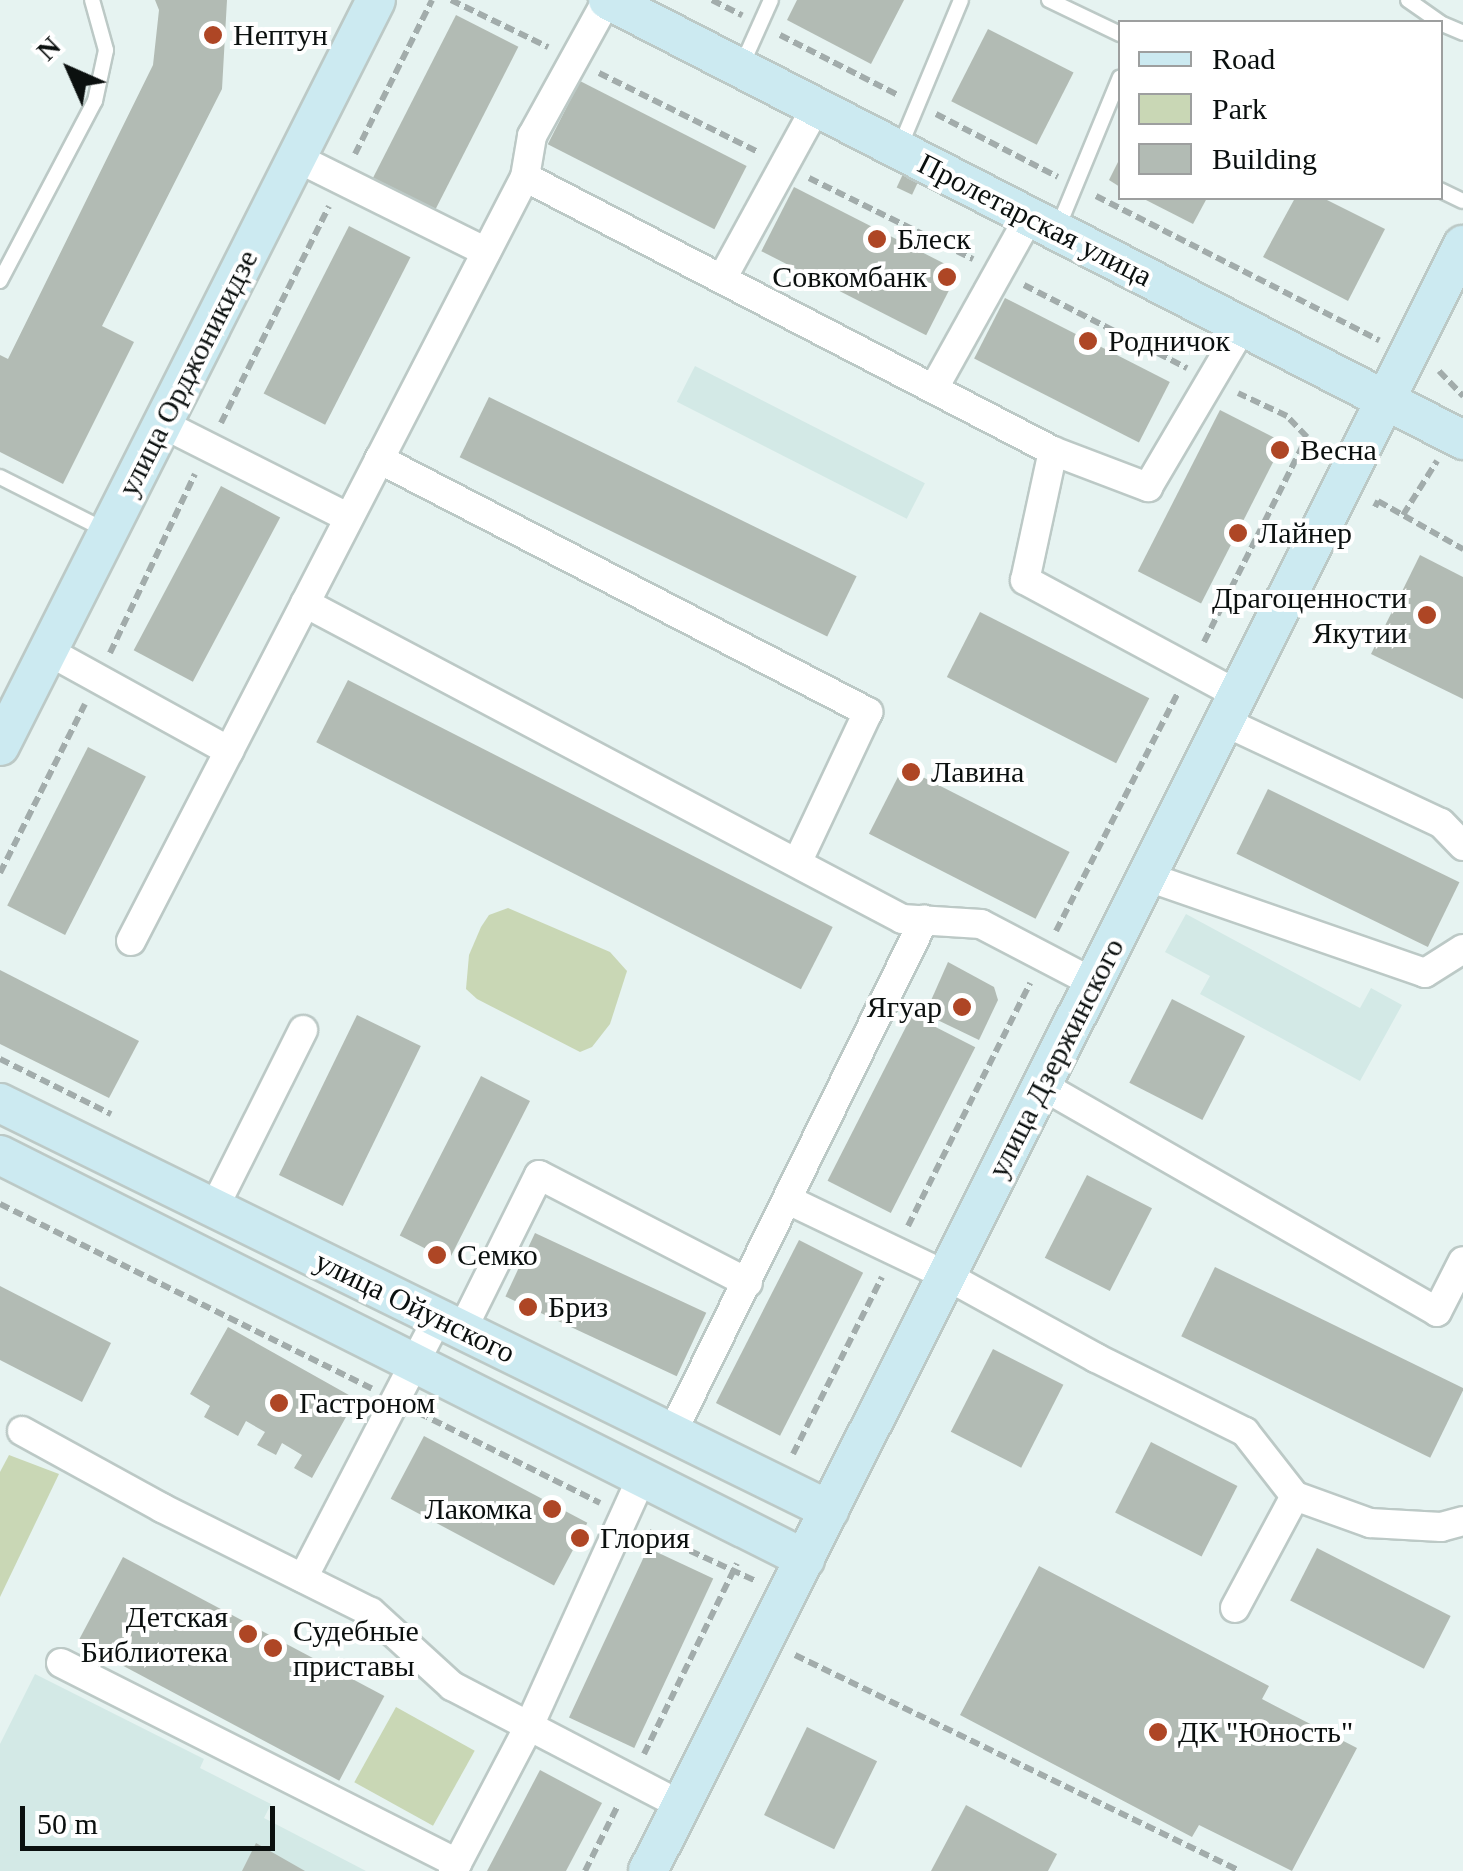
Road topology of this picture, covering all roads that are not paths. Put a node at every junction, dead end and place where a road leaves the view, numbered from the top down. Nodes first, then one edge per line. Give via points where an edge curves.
1 (92, 0) edge
2 (376, 0) edge
3 (608, 0) edge
4 (771, 0) edge
5 (961, 0) edge
6 (1049, 0) edge
7 (1408, 0) edge
8 (1436, 20) edge
9 (1118, 33) edge
10 (740, 68) junction
11 (1118, 82) edge
12 (816, 107) junction
13 (899, 149) junction
14 (296, 158) junction
15 (524, 177) junction
16 (1043, 224) junction
17 (1462, 248) edge
18 (486, 252) junction
19 (723, 277) junction
20 (0, 281) edge
21 (1243, 326) junction
22 (934, 388) junction
23 (1387, 400) junction
24 (163, 424) junction
25 (1463, 440) edge
26 (1053, 452) junction
27 (379, 460) junction
28 (0, 477) edge
29 (349, 518) junction
30 (108, 531) junction
31 (305, 603) junction
32 (48, 651) junction
33 (1232, 709) junction
34 (0, 746) edge
35 (229, 751) junction
36 (1463, 846) edge
37 (798, 861) junction
38 (1148, 877) junction
39 (924, 920) junction
40 (132, 941) dead end
41 (1463, 949) edge
42 (1094, 983) junction
43 (304, 1030) dead end
44 (1042, 1086) junction
45 (0, 1103) edge
46 (0, 1155) edge
47 (788, 1200) junction
48 (214, 1208) junction
49 (1463, 1261) edge
50 (947, 1276) junction
51 (748, 1282) junction
52 (450, 1324) junction
53 (416, 1364) junction
54 (22, 1430) dead end
55 (672, 1433) junction
56 (642, 1477) junction
57 (1295, 1496) junction
58 (830, 1510) junction
59 (1463, 1521) edge
60 (805, 1559) junction
61 (303, 1578) junction
62 (1235, 1608) dead end
63 (60, 1663) dead end
64 (529, 1726) junction
65 (681, 1804) junction
66 (455, 1867) edge
67 (648, 1871) edge

1 - 20 lane via 106,50 95,101
2 - 14 street, улица Орджоникидзе
3 - 10 street, Пролетарская улица
3 - 15 street via 532,136
4 - 10 lane
5 - 13 lane
6 - 9 lane
7 - 8 lane
10 - 12 street, Пролетарская улица
11 - 16 lane
12 - 13 street, Пролетарская улица
12 - 19 street
13 - 16 street, Пролетарская улица
14 - 18 street
14 - 24 street, улица Орджоникидзе
15 - 18 street
15 - 19 street
16 - 21 street, Пролетарская улица
16 - 22 street
17 - 23 street, улица Дзержинского
18 - 27 street
19 - 22 street
21 - 23 street, Пролетарская улица
21 - 26 street via 1148,487
22 - 26 street
23 - 25 street, Пролетарская улица
23 - 33 street, улица Дзержинского
24 - 29 street
24 - 30 street, улица Орджоникидзе
26 - 33 street via 1025,580
27 - 29 street
27 - 37 street via 868,712
28 - 30 lane
29 - 31 street
30 - 32 street, улица Орджоникидзе
31 - 35 street
31 - 37 street
32 - 34 street, улица Орджоникидзе
32 - 35 street
33 - 36 street via 1441,823
33 - 38 street, улица Дзержинского
35 - 40 street
37 - 39 street via 902,919
38 - 41 street via 1425,973
38 - 42 street, улица Дзержинского
39 - 42 street via 982,924
39 - 47 street
42 - 44 street, улица Дзержинского
43 - 48 street
44 - 49 street via 1437,1312
44 - 50 street, улица Дзержинского
45 - 48 street, улица Ойунского
46 - 53 street, улица Ойунского
47 - 50 street
47 - 51 street
48 - 52 street, улица Ойунского
50 - 57 street via 1245,1432
50 - 58 street, улица Дзержинского
51 - 52 street via 539,1175
51 - 55 street
52 - 53 street
52 - 55 street, улица Ойунского
53 - 56 street, улица Ойунского
53 - 61 street
54 - 61 street
55 - 58 street, улица Ойунского
56 - 60 street, улица Ойунского
56 - 64 street
57 - 59 street via 1370,1523 1441,1527
57 - 62 street
58 - 60 street, улица Дзержинского
60 - 65 street, улица Дзержинского
61 - 64 street via 372,1612 452,1686
63 - 66 street
64 - 65 street
64 - 66 street
65 - 67 street, улица Дзержинского

